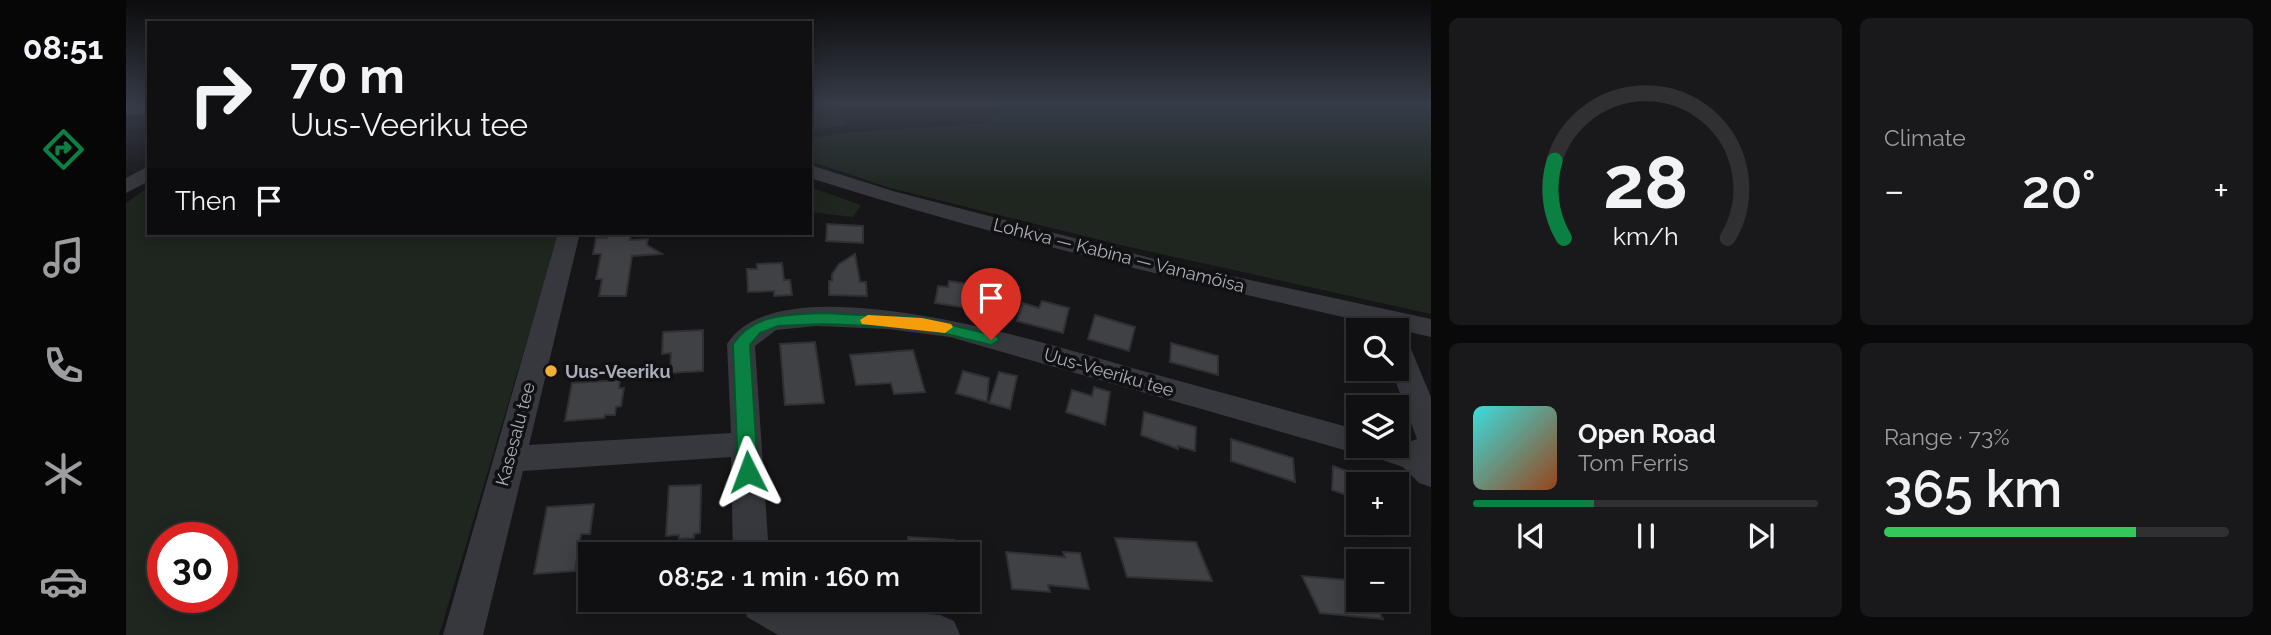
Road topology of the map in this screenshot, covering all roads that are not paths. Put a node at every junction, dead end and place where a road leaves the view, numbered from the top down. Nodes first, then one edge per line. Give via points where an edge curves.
1 (812, 172) edge
2 (568, 235) edge
3 (1346, 319) edge
4 (1431, 328) edge
5 (1409, 330) edge
6 (1406, 381) edge
7 (1346, 439) edge
8 (747, 444) junction
9 (1409, 452) edge
10 (1427, 455) edge
11 (509, 459) junction
12 (751, 542) edge
13 (775, 612) edge
14 (463, 635) edge
15 (940, 635) edge

1 - 3 street, Lohkva — Kabina — Vanamõisa
2 - 11 street, Kasesalu tee
4 - 5 street, Lohkva — Kabina — Vanamõisa
6 - 10 street
7 - 8 street, Uus-Veeriku tee via 951,328 822,318 775,321 755,329 741,344
8 - 11 street
8 - 12 street
9 - 10 street
11 - 14 street, Kasesalu tee
13 - 15 street via 794,623

